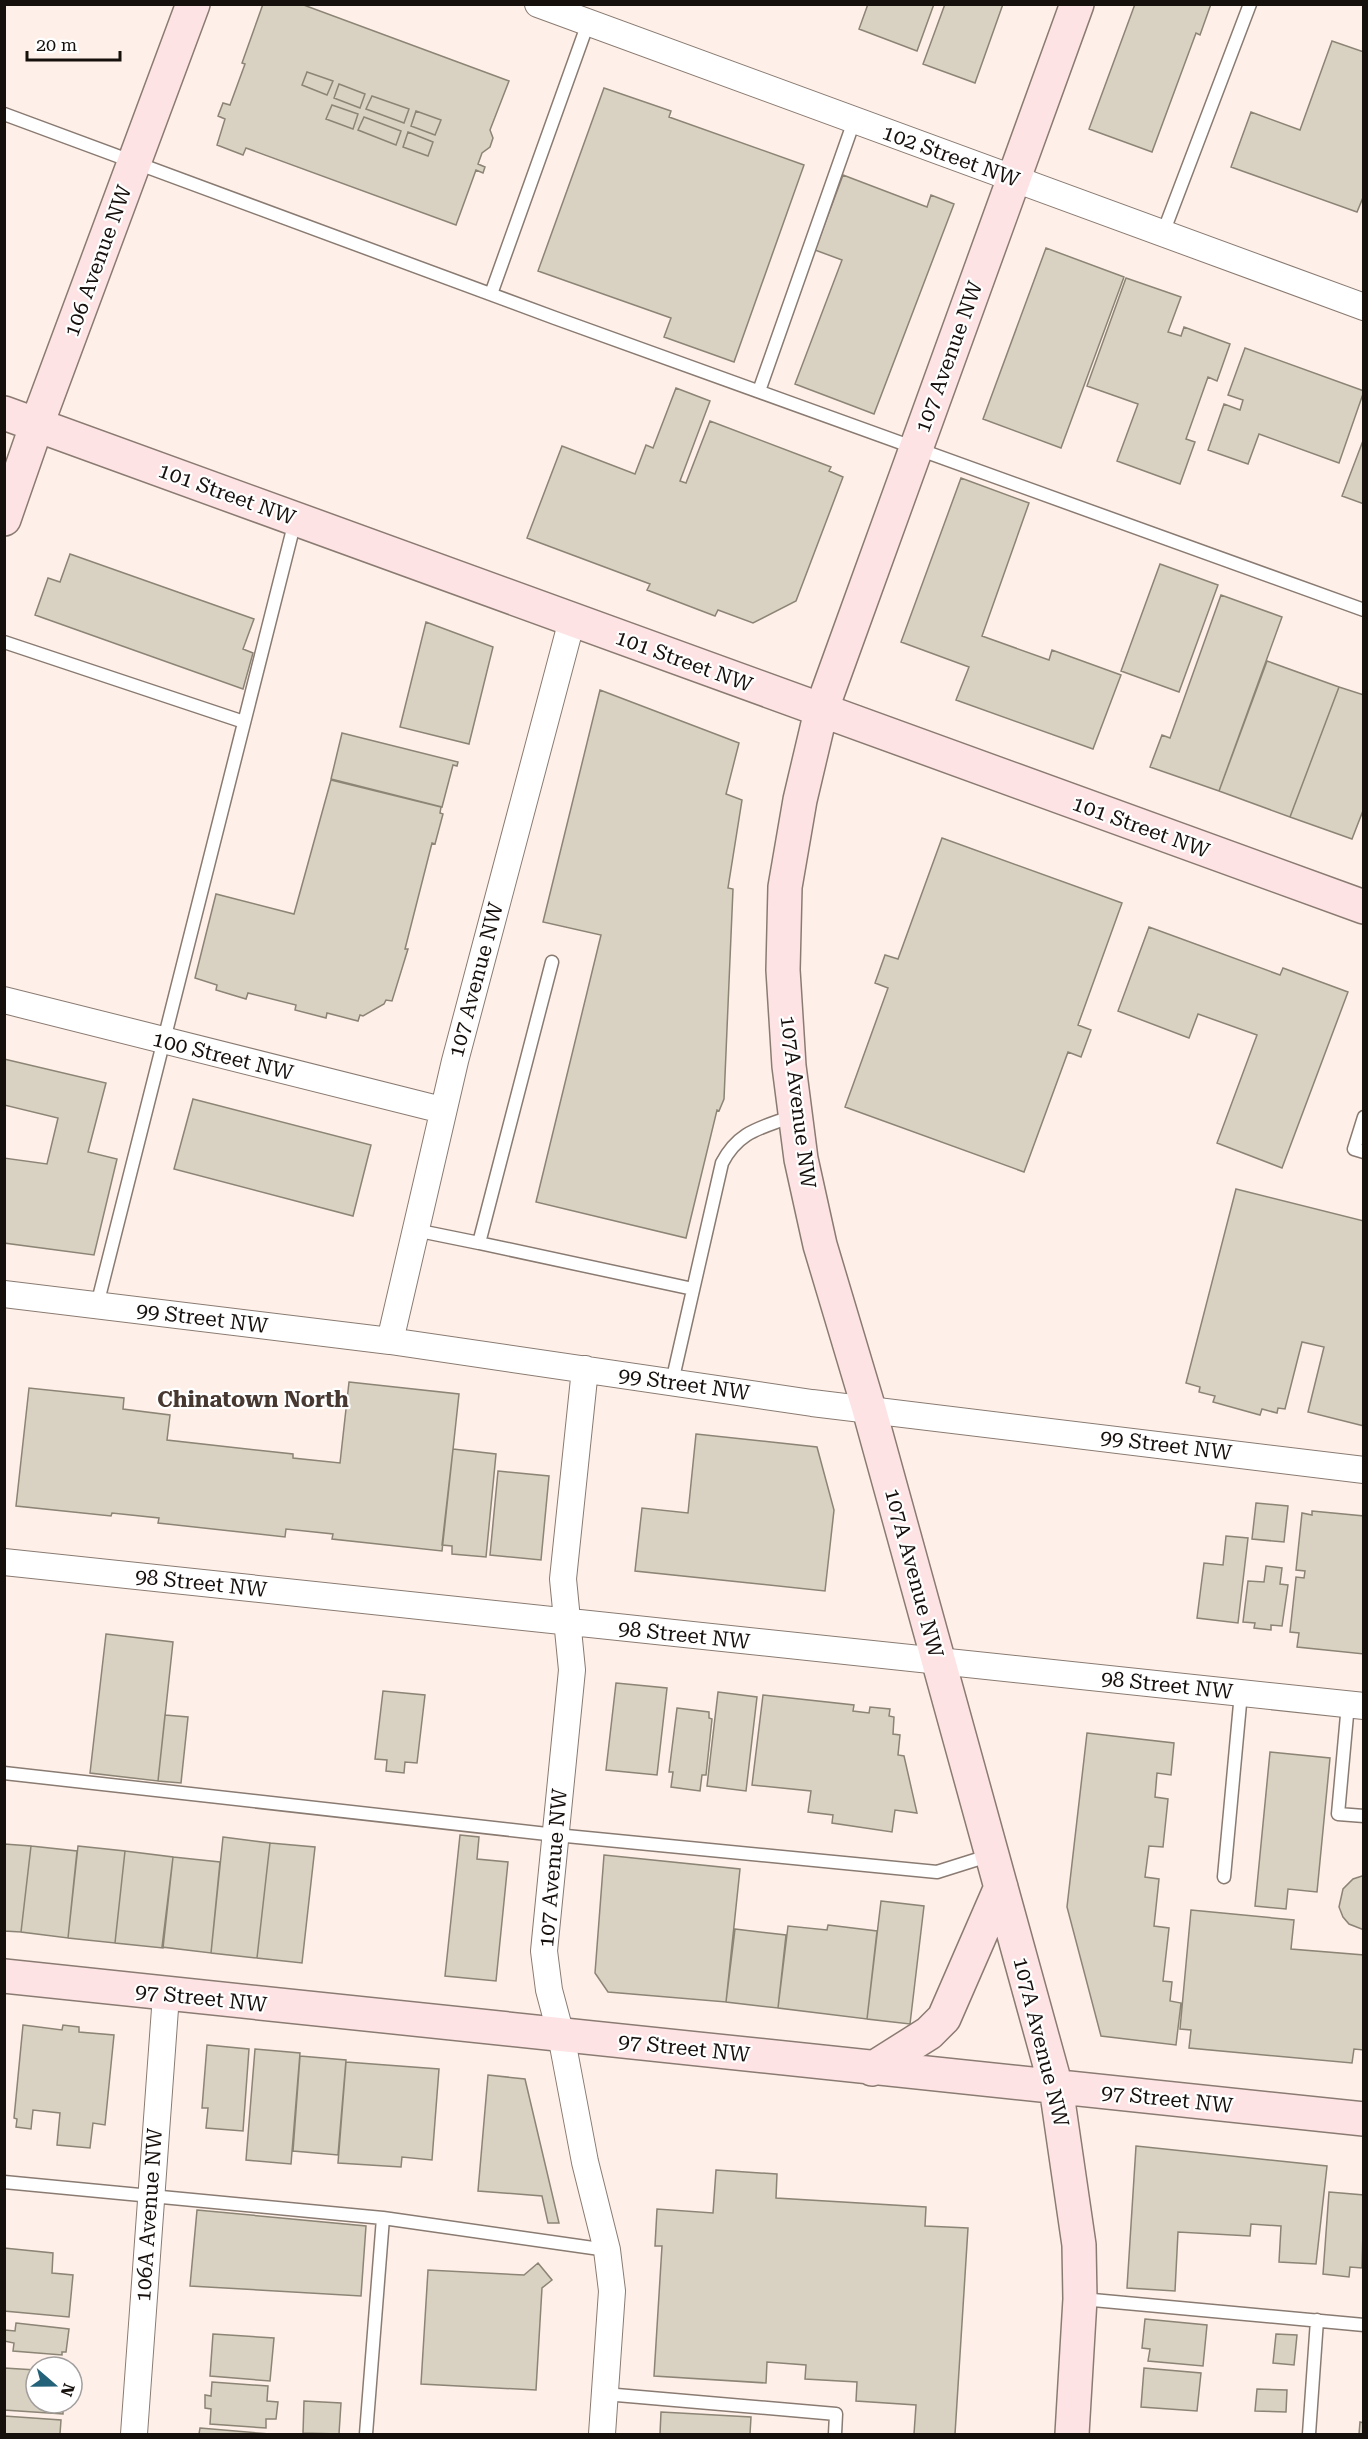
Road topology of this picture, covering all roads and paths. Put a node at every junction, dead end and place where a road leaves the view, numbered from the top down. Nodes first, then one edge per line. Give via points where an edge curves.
1 (193, 4) edge
2 (538, 4) edge
3 (1077, 4) edge
4 (1250, 4) edge
5 (588, 23) junction
6 (4, 114) edge
7 (854, 121) junction
8 (134, 163) junction
9 (1014, 178) junction
10 (1163, 233) junction
11 (491, 294) junction
12 (1364, 307) edge
13 (759, 391) junction
14 (4, 412) edge
15 (37, 424) junction
16 (916, 448) junction
17 (4, 519) edge
18 (296, 519) junction
19 (1364, 610) edge
20 (572, 620) junction
21 (4, 642) edge
22 (821, 711) junction
23 (244, 722) junction
24 (1364, 907) edge
25 (552, 962) dead end
26 (4, 1000) edge
27 (163, 1041) junction
28 (442, 1110) junction
29 (796, 1114) junction
30 (1364, 1117) edge
31 (1364, 1152) edge
32 (414, 1230) junction
33 (479, 1243) junction
34 (693, 1289) junction
35 (4, 1294) edge
36 (97, 1305) junction
37 (390, 1341) junction
38 (585, 1369) junction
39 (672, 1382) junction
40 (868, 1409) junction
41 (1364, 1470) edge
42 (4, 1562) edge
43 (567, 1623) junction
44 (939, 1662) junction
45 (1240, 1693) junction
46 (1356, 1705) edge
47 (4, 1773) edge
48 (1364, 1816) edge
49 (556, 1835) junction
50 (992, 1855) junction
51 (1224, 1877) dead end
52 (1001, 1887) junction
53 (4, 1976) edge
54 (166, 1995) junction
55 (561, 2035) junction
56 (872, 2069) junction
57 (1056, 2087) junction
58 (1364, 2119) edge
59 (4, 2182) edge
60 (150, 2197) junction
61 (383, 2218) junction
62 (608, 2250) junction
63 (1080, 2299) junction
64 (1317, 2320) junction
65 (1364, 2325) edge
66 (605, 2394) junction
67 (134, 2434) edge
68 (366, 2434) edge
69 (602, 2434) edge
70 (835, 2434) edge
71 (1072, 2434) edge
72 (1309, 2434) edge

1 - 8 main road, 106 Avenue NW
2 - 5 street, 102 Street NW
3 - 9 main road, 107 Avenue NW
4 - 10 lane
5 - 7 street, 102 Street NW
5 - 11 lane
6 - 8 lane
7 - 9 street, 102 Street NW
7 - 13 lane
8 - 11 lane
8 - 15 main road, 106 Avenue NW
9 - 10 street, 102 Street NW
9 - 16 main road, 107 Avenue NW
10 - 12 street, 102 Street NW
11 - 13 lane
13 - 16 lane
14 - 15 main road, 101 Street NW
15 - 17 main road, 106 Avenue NW
15 - 18 main road, 101 Street NW
16 - 19 lane
16 - 22 main road, 107 Avenue NW
18 - 20 main road, 101 Street NW
18 - 23 lane
20 - 22 main road, 101 Street NW
20 - 28 street, 107 Avenue NW
21 - 23 lane
22 - 24 main road, 101 Street NW
22 - 29 main road, 107A Avenue NW via 785,887 783,970
23 - 27 lane
25 - 33 lane
26 - 27 street, 100 Street NW
27 - 28 street, 100 Street NW
27 - 36 lane
28 - 32 street, 107 Avenue NW
29 - 34 lane via 751,1132 730,1147 722,1163
29 - 40 main road, 107A Avenue NW via 801,1159 820,1245
30 - 31 lane via 1354,1149
32 - 33 lane
32 - 37 street, 107 Avenue NW
33 - 34 lane
34 - 39 lane
35 - 36 street, 99 Street NW
36 - 37 street, 99 Street NW
37 - 38 street, 99 Street NW
38 - 39 street, 99 Street NW
38 - 43 street, 107 Avenue NW via 563,1579
39 - 40 street, 99 Street NW
40 - 41 street, 99 Street NW
40 - 44 main road, 107A Avenue NW
42 - 43 street, 98 Street NW
43 - 44 street, 98 Street NW
43 - 49 street, 107 Avenue NW via 572,1670
44 - 45 street, 98 Street NW
44 - 50 main road, 107A Avenue NW
45 - 46 street, 98 Street NW
45 - 51 lane
46 - 48 lane via 1338,1814
47 - 49 lane
49 - 50 lane via 937,1872
49 - 55 street, 107 Avenue NW via 544,1951
50 - 52 main road, 107A Avenue NW
52 - 56 main road via 944,2018 929,2033
52 - 57 main road, 107A Avenue NW
53 - 54 main road, 97 Street NW
54 - 55 main road, 97 Street NW
54 - 60 street, 106A Avenue NW
55 - 56 main road, 97 Street NW
55 - 62 street, 107 Avenue NW via 585,2162
56 - 57 main road, 97 Street NW
57 - 58 main road, 97 Street NW
57 - 63 main road, 107A Avenue NW via 1079,2245
59 - 60 lane
60 - 61 lane
60 - 67 street, 106A Avenue NW
61 - 62 lane
61 - 68 lane
62 - 66 street, 107 Avenue NW via 612,2291
63 - 64 lane
63 - 71 main road, 107A Avenue NW
64 - 65 lane
64 - 72 lane
66 - 69 street, 107 Avenue NW
66 - 70 lane via 836,2414

